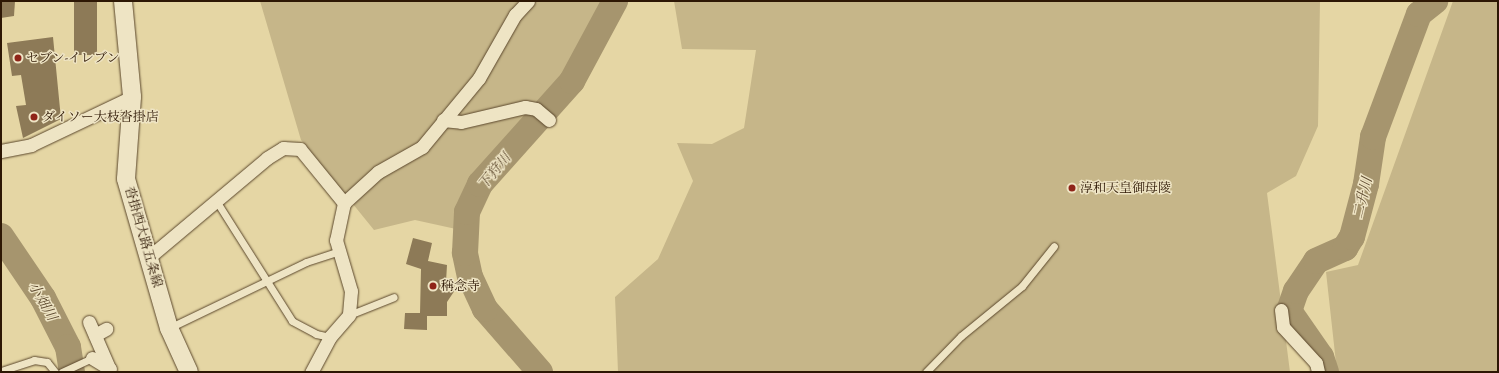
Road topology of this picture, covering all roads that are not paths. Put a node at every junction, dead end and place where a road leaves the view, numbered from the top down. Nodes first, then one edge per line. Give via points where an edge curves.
1 (123, 1) edge
2 (528, 1) edge
3 (132, 97) junction
4 (443, 120) junction
5 (549, 120) dead end
6 (1, 151) edge
7 (214, 199) junction
8 (344, 203) junction
9 (1054, 246) dead end
10 (339, 251) junction
11 (148, 258) junction
12 (264, 282) junction
13 (394, 297) dead end
14 (1281, 310) dead end
15 (349, 315) junction
16 (89, 322) dead end
17 (169, 328) junction
18 (330, 336) junction
19 (92, 358) joint
20 (112, 370) edge
21 (1, 371) edge
22 (55, 372) edge
23 (62, 372) edge
24 (189, 372) edge
25 (311, 372) edge
26 (926, 372) edge
27 (1318, 372) edge

1 - 3 main road, 沓掛西大路五条線
2 - 4 street via 515,15 479,78
3 - 6 street via 31,145
3 - 11 main road, 沓掛西大路五条線 via 126,178
4 - 5 street via 461,122 525,107 536,109
4 - 8 street via 422,147 378,172
7 - 8 street via 283,148 300,149
7 - 11 street via 174,239
7 - 12 lane via 238,231
8 - 10 street via 336,240
9 - 26 lane via 1022,286 961,336
10 - 12 lane via 306,262
10 - 15 street via 351,292
11 - 17 main road, 沓掛西大路五条線
12 - 17 lane
12 - 18 lane via 292,321 316,334
13 - 15 lane
14 - 27 street via 1283,327 1316,363
15 - 18 street
16 - 20 street via 101,332
17 - 24 main road, 沓掛西大路五条線
18 - 25 street
19 - 20 street
19 - 23 lane
21 - 22 lane via 34,360 46,362

